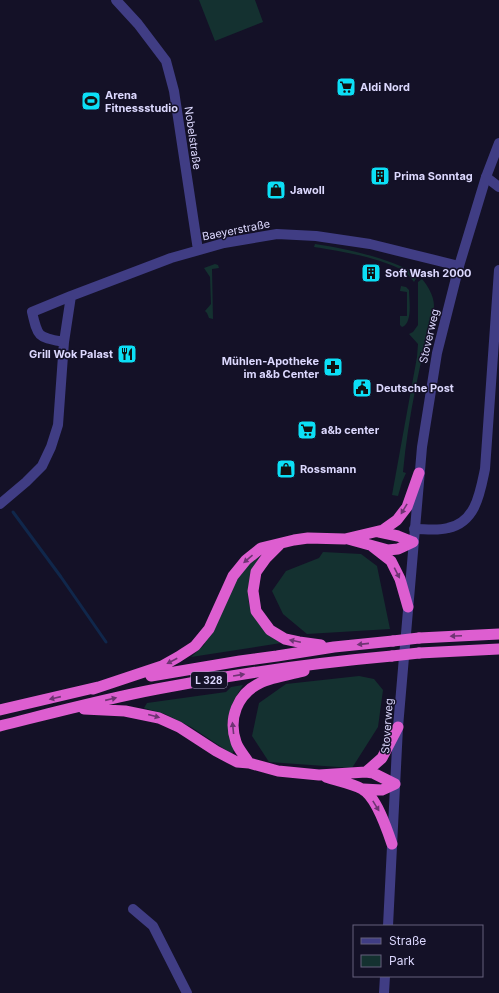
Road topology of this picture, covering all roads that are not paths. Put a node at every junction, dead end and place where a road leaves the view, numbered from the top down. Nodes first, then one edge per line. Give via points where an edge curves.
1 (116, 0) edge
2 (499, 143) edge
3 (486, 177) junction
4 (499, 186) edge
5 (198, 250) junction
6 (459, 266) junction
7 (499, 270) edge
8 (71, 296) junction
9 (64, 342) junction
10 (419, 473) junction
11 (0, 504) edge
12 (414, 529) junction
13 (379, 532) junction
14 (345, 539) junction
15 (282, 542) junction
16 (413, 542) junction
17 (373, 547) junction
18 (408, 606) junction
19 (499, 634) edge
20 (334, 647) junction
21 (499, 649) edge
22 (345, 660) junction
23 (92, 689) junction
24 (73, 708) junction
25 (0, 710) edge
26 (0, 726) edge
27 (398, 727) junction
28 (249, 763) junction
29 (366, 772) junction
30 (319, 775) junction
31 (395, 784) junction
32 (363, 789) junction
33 (392, 844) junction
34 (133, 909) dead end
35 (388, 925) edge
36 (385, 977) edge
37 (187, 993) edge
38 (384, 993) edge

1 - 5 street, Nobelstraße via 166,61 174,91
2 - 3 street, Stoverweg
3 - 4 street
3 - 6 street, Stoverweg
5 - 6 street, Baeyerstraße via 277,234 316,236 370,244
5 - 8 street, Baeyerstraße
6 - 10 street, Stoverweg via 437,352
7 - 12 street via 485,470 480,498 469,516 460,524 448,528
8 - 9 street
8 - 9 street, Baeyerstraße via 32,312 36,332 45,339
9 - 11 street via 58,425 51,447 42,466
10 - 12 street, Stoverweg
10 -> 13 highway via 406,507 397,520
12 - 16 street, Stoverweg
13 - 14 highway
13 - 16 highway
14 - 15 highway via 308,538
14 - 17 highway
20 -> 15 highway via 285,639 270,630 256,611 253,591 256,572
15 -> 23 highway via 262,548 246,560 233,576 209,629 195,646 162,666
16 - 17 highway via 398,549
16 - 18 street, Stoverweg
17 -> 18 highway via 391,561 400,579
18 - 27 street, Stoverweg
19 -> 20 highway, L 328, bridge via 419,638
20 - 23 highway, L 328 via 240,660
21 - 22 highway, L 328, bridge
24 -> 22 highway, L 328 via 157,689
28 -> 22 highway via 236,744 232,727 235,709 246,693 260,683
23 -> 25 highway, L 328
24 - 26 highway, L 328
24 -> 28 highway via 125,711 159,718 237,762
27 - 29 highway via 382,758
27 - 31 street, Stoverweg
28 - 30 highway via 278,771
29 - 30 highway
29 - 31 highway
30 - 32 highway
31 - 32 highway via 382,790
31 - 33 street, Stoverweg
32 -> 33 highway via 383,817
33 - 35 street, Stoverweg
34 - 37 street via 153,926
36 - 38 street

